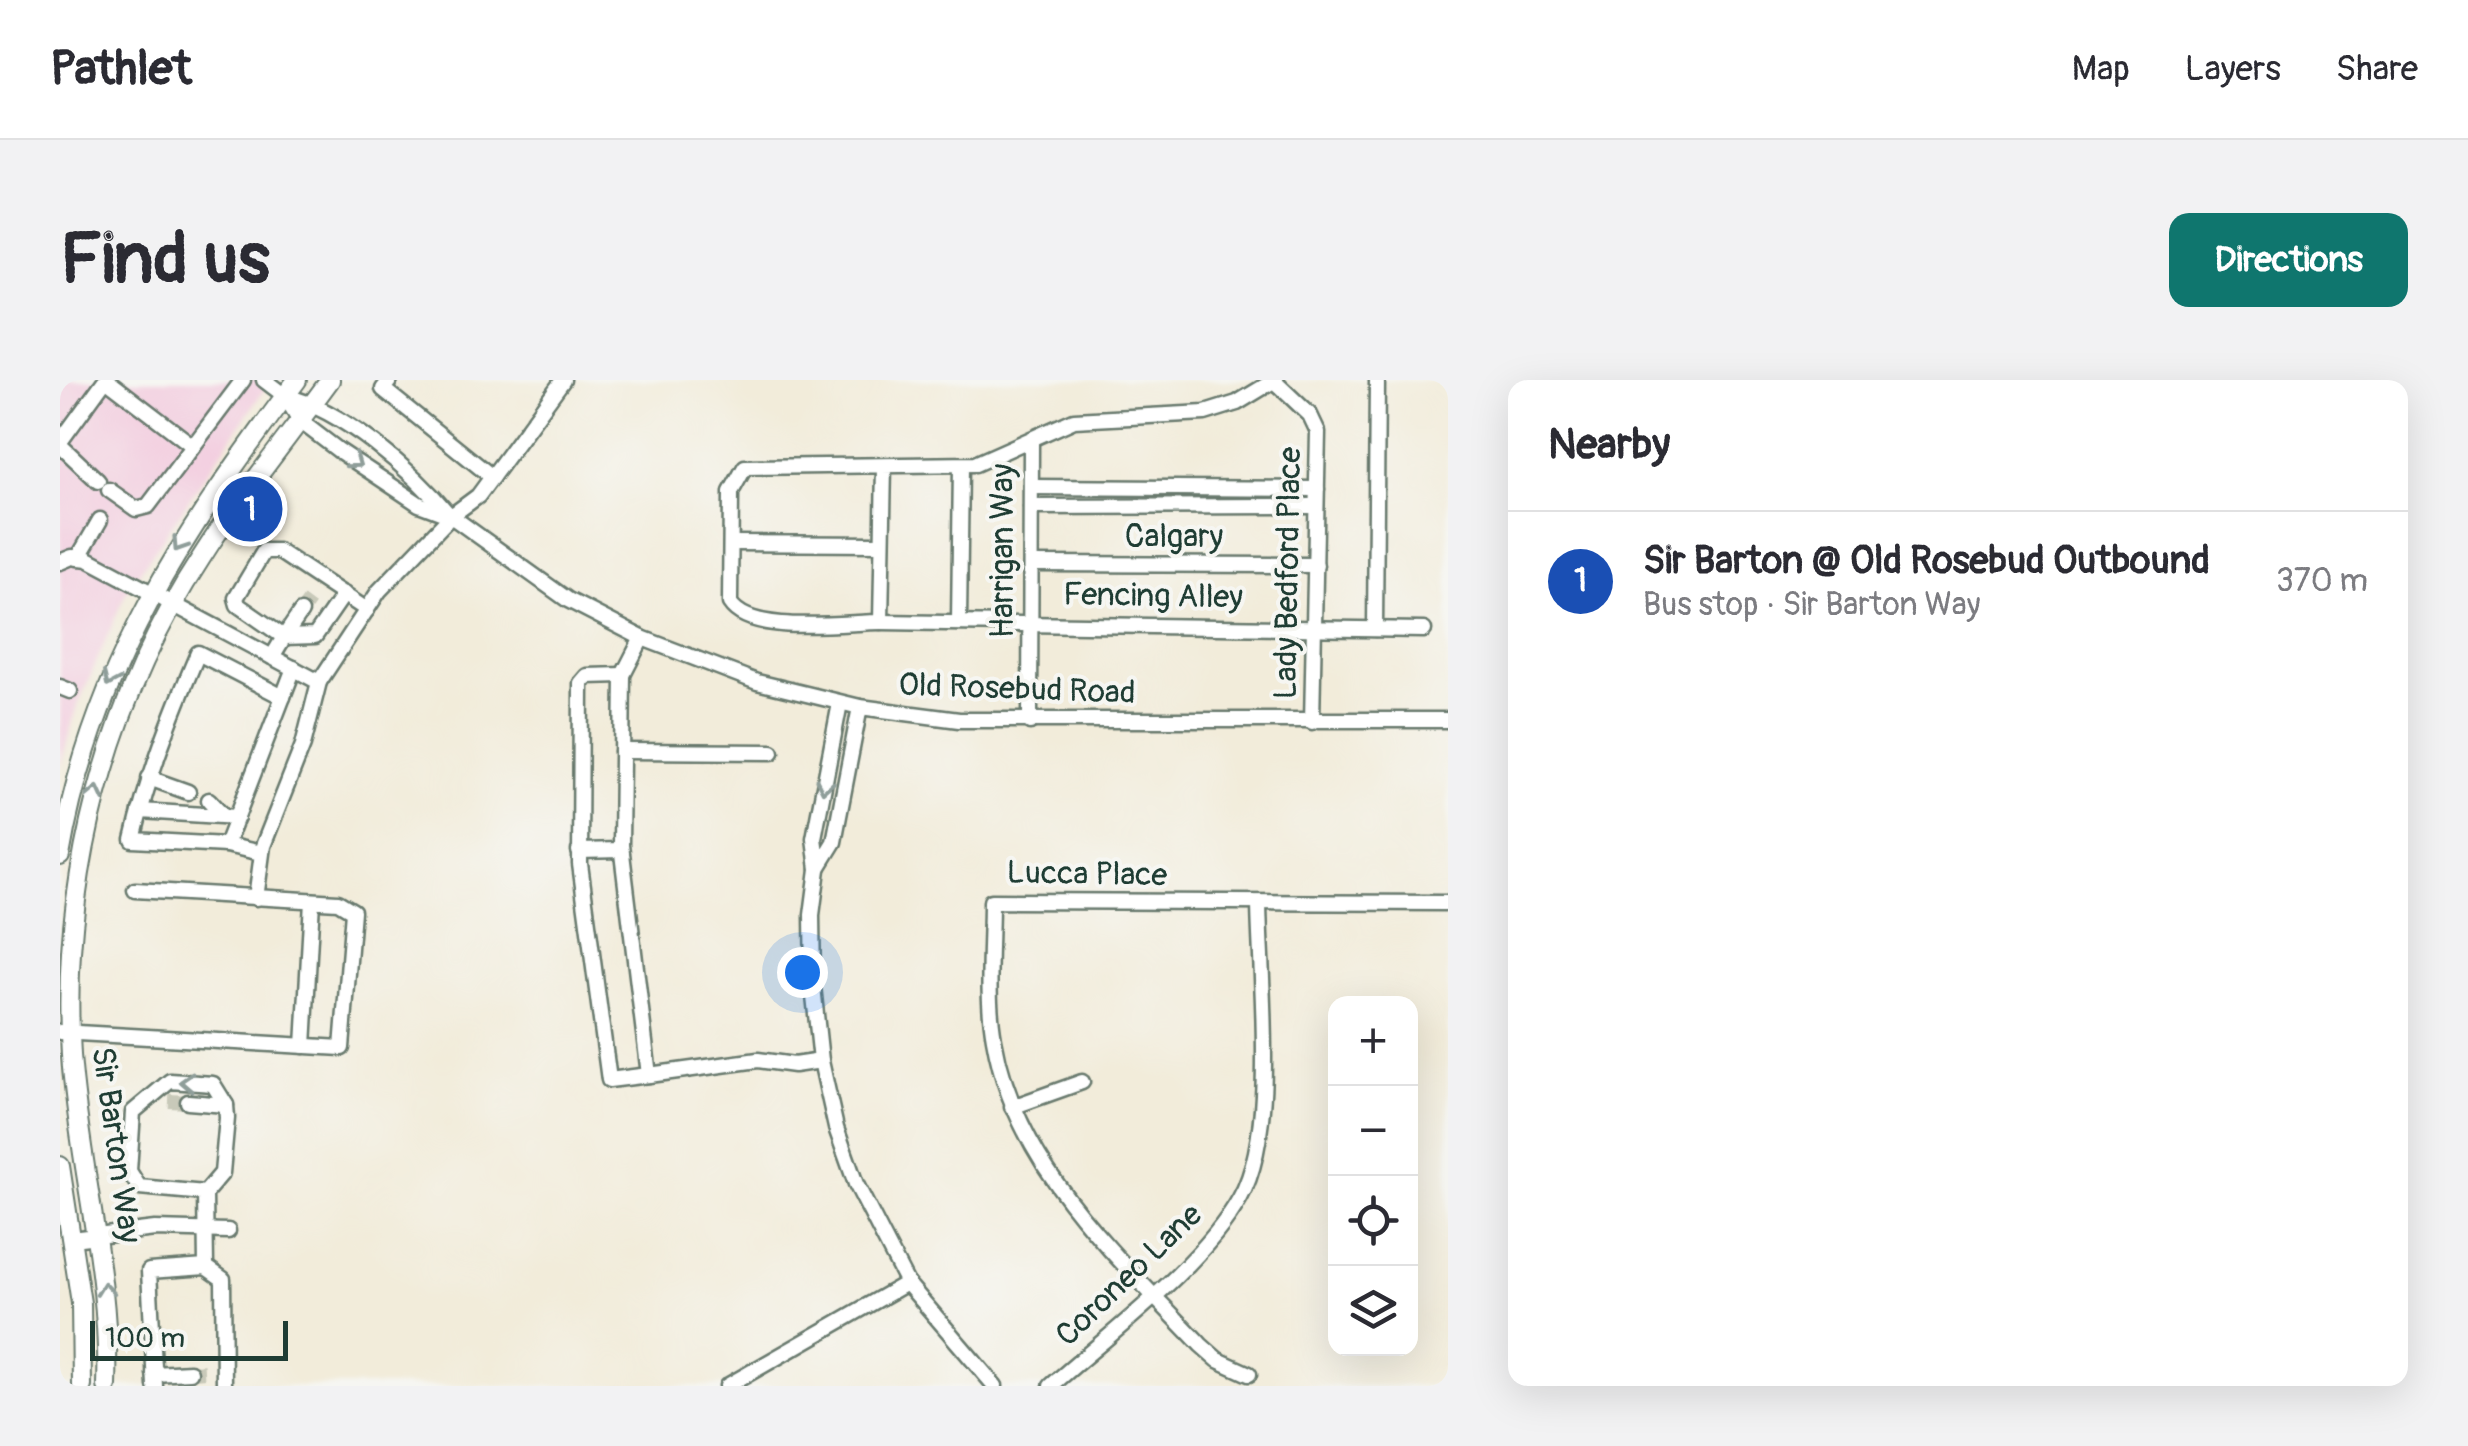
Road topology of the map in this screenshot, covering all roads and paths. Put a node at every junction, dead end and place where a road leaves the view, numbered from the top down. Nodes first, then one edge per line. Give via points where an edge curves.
1 (106, 380) edge
2 (243, 380) edge
3 (264, 380) edge
4 (297, 380) edge
5 (330, 380) edge
6 (390, 380) edge
7 (563, 380) edge
8 (1377, 380) edge
9 (1275, 381) edge
10 (285, 396) junction
11 (313, 403) junction
12 (300, 421) junction
13 (1031, 441) junction
14 (60, 443) edge
15 (193, 446) junction
16 (961, 465) junction
17 (884, 466) junction
18 (492, 476) junction
19 (1031, 487) junction
20 (1317, 489) junction
21 (1316, 506) junction
22 (1031, 507) junction
23 (451, 516) junction
24 (100, 520) dead end
25 (731, 543) junction
26 (882, 544) junction
27 (78, 558) junction
28 (60, 562) edge
29 (1031, 564) junction
30 (1316, 565) junction
31 (322, 580) junction
32 (152, 592) junction
33 (344, 594) junction
34 (312, 596) tunnel mouth
35 (174, 604) junction
36 (367, 610) junction
37 (301, 612) tunnel mouth
38 (880, 622) junction
39 (959, 622) junction
40 (1030, 622) junction
41 (1317, 626) junction
42 (1375, 630) junction
43 (1424, 630) dead end
44 (284, 637) junction
45 (642, 638) junction
46 (272, 657) junction
47 (294, 668) junction
48 (624, 675) junction
49 (319, 682) junction
50 (283, 697) junction
51 (840, 703) junction
52 (860, 708) junction
53 (1448, 720) edge
54 (1030, 722) junction
55 (1312, 722) junction
56 (622, 750) junction
57 (772, 752) dead end
58 (149, 778) junction
59 (188, 792) dead end
60 (209, 800) dead end
61 (140, 812) junction
62 (231, 816) junction
63 (87, 842) junction
64 (61, 844) edge
65 (226, 845) junction
66 (622, 850) junction
67 (579, 851) junction
68 (261, 852) junction
69 (818, 869) junction
70 (135, 890) dead end
71 (256, 898) junction
72 (312, 900) junction
73 (1258, 903) junction
74 (1448, 903) edge
75 (65, 1032) edge
76 (304, 1046) junction
77 (822, 1061) junction
78 (649, 1075) junction
79 (1082, 1082) dead end
80 (147, 1100) junction
81 (169, 1101) tunnel mouth
82 (188, 1102) tunnel mouth
83 (1012, 1106) junction
84 (226, 1112) junction
85 (60, 1166) edge
86 (206, 1193) junction
87 (205, 1230) junction
88 (228, 1231) dead end
89 (97, 1235) junction
90 (72, 1238) junction
91 (206, 1267) junction
92 (907, 1283) junction
93 (1152, 1294) junction
94 (190, 1372) tunnel mouth
95 (1249, 1374) dead end
96 (219, 1376) edge
97 (154, 1380) edge
98 (82, 1386) edge
99 (106, 1386) edge
100 (727, 1386) edge
101 (996, 1386) edge
102 (1051, 1386) edge

1 - 14 street
1 - 15 street
2 - 15 street
3 - 10 street, Old Rosebud Road
4 - 10 main road
5 - 11 main road, Sir Barton Way
6 - 18 street via 383,389
7 - 18 street
8 - 42 street
9 - 13 street via 1205,413 1100,416 1052,426
9 - 20 street, Lady Bedford Place via 1318,432
10 - 11 street, Old Rosebud Road
10 - 12 street, Old Rosebud Road
10 -> 32 main road
11 - 12 main road, Sir Barton Way
11 - 23 street, Old Rosebud Road via 426,486
12 -> 23 street, Old Rosebud Road via 419,504
12 - 35 main road, Sir Barton Way
13 - 16 street
13 - 19 street, Harrigan Way
14 - 15 street via 136,509 148,506
16 - 17 street
16 - 39 street
17 - 25 street, Fencing Alley via 745,467 731,492
17 - 26 street
18 - 23 street
19 - 20 street
19 - 22 street, Harrigan Way
20 - 21 street, Lady Bedford Place
21 - 22 street
21 - 30 street, Lady Bedford Place
22 - 29 street, Harrigan Way
23 - 36 street
23 - 45 street, Old Rosebud Road via 568,600
24 - 27 street
25 - 26 street
25 - 38 street, Fencing Alley via 730,603 746,619
26 - 38 street
27 - 28 street
27 - 32 street
29 - 30 street, Calgary
29 - 40 street, Harrigan Way
30 - 41 street, Lady Bedford Place
31 - 33 street
31 - 34 street
31 - 44 street via 278,551 264,551 236,598
32 - 35 street
32 -> 64 main road via 96,716
33 - 36 street
33 - 44 street via 315,636
35 - 46 street
63 -> 35 main road, Sir Barton Way via 114,733
36 - 49 street
37 - 44 street
38 - 39 street, Fencing Alley
39 - 40 street, Fencing Alley
40 - 41 street, Fencing Alley
40 - 54 street, Harrigan Way
41 - 42 street, Fencing Alley
41 - 55 street, Lady Bedford Place
42 - 43 street, Fencing Alley
44 - 46 street
45 - 48 street
45 - 51 street, Old Rosebud Road via 739,676
46 - 47 street
47 - 49 street
47 - 50 street
48 - 56 street
48 - 67 street via 587,676 582,683
49 - 68 street via 303,745
50 - 58 street via 198,653
50 - 62 street
51 - 52 street, Old Rosebud Road
51 -> 69 street via 814,838
52 - 54 street, Old Rosebud Road
52 - 69 street via 834,842
53 - 55 street, Old Rosebud Road
54 - 55 street, Old Rosebud Road
56 - 57 street
56 - 66 street
58 - 59 street
58 - 61 street
60 - 62 street
61 - 62 street
61 - 65 street via 133,840
62 - 65 street
63 - 64 street
63 - 75 main road, Sir Barton Way
65 - 68 street
66 - 67 street
66 - 78 street
67 - 78 street via 609,1080
68 - 71 street
69 - 77 street via 812,986
70 - 71 street
71 - 72 street
72 - 76 street
72 - 76 street via 353,911 342,1048
73 - 74 street, Lucca Place
73 - 83 street, Lucca Place via 991,901 993,1035
73 - 93 street, Coroneo Lane via 1256,1159 1223,1226
75 - 76 street
75 - 89 main road, Sir Barton Way
77 - 78 street via 794,1065 770,1059
77 - 92 street via 856,1184
79 - 83 street
80 - 81 street
84 -> 80 street via 213,1084 170,1081
80 - 86 street via 133,1112 129,1171 139,1187
82 - 84 street
83 - 93 street, Lucca Place via 1050,1180
84 - 86 street via 222,1173
85 - 90 main road, Sir Barton Way
86 - 87 street
87 - 88 street
87 - 89 street
87 - 91 street
89 - 90 street
99 -> 89 main road, Sir Barton Way via 107,1308
90 - 98 main road, Sir Barton Way
91 - 96 street via 223,1279
91 - 97 street via 149,1271
92 - 100 street
92 - 101 street
93 - 95 street, Lucca Place via 1218,1360
93 - 102 street, Coroneo Lane
94 - 97 street

